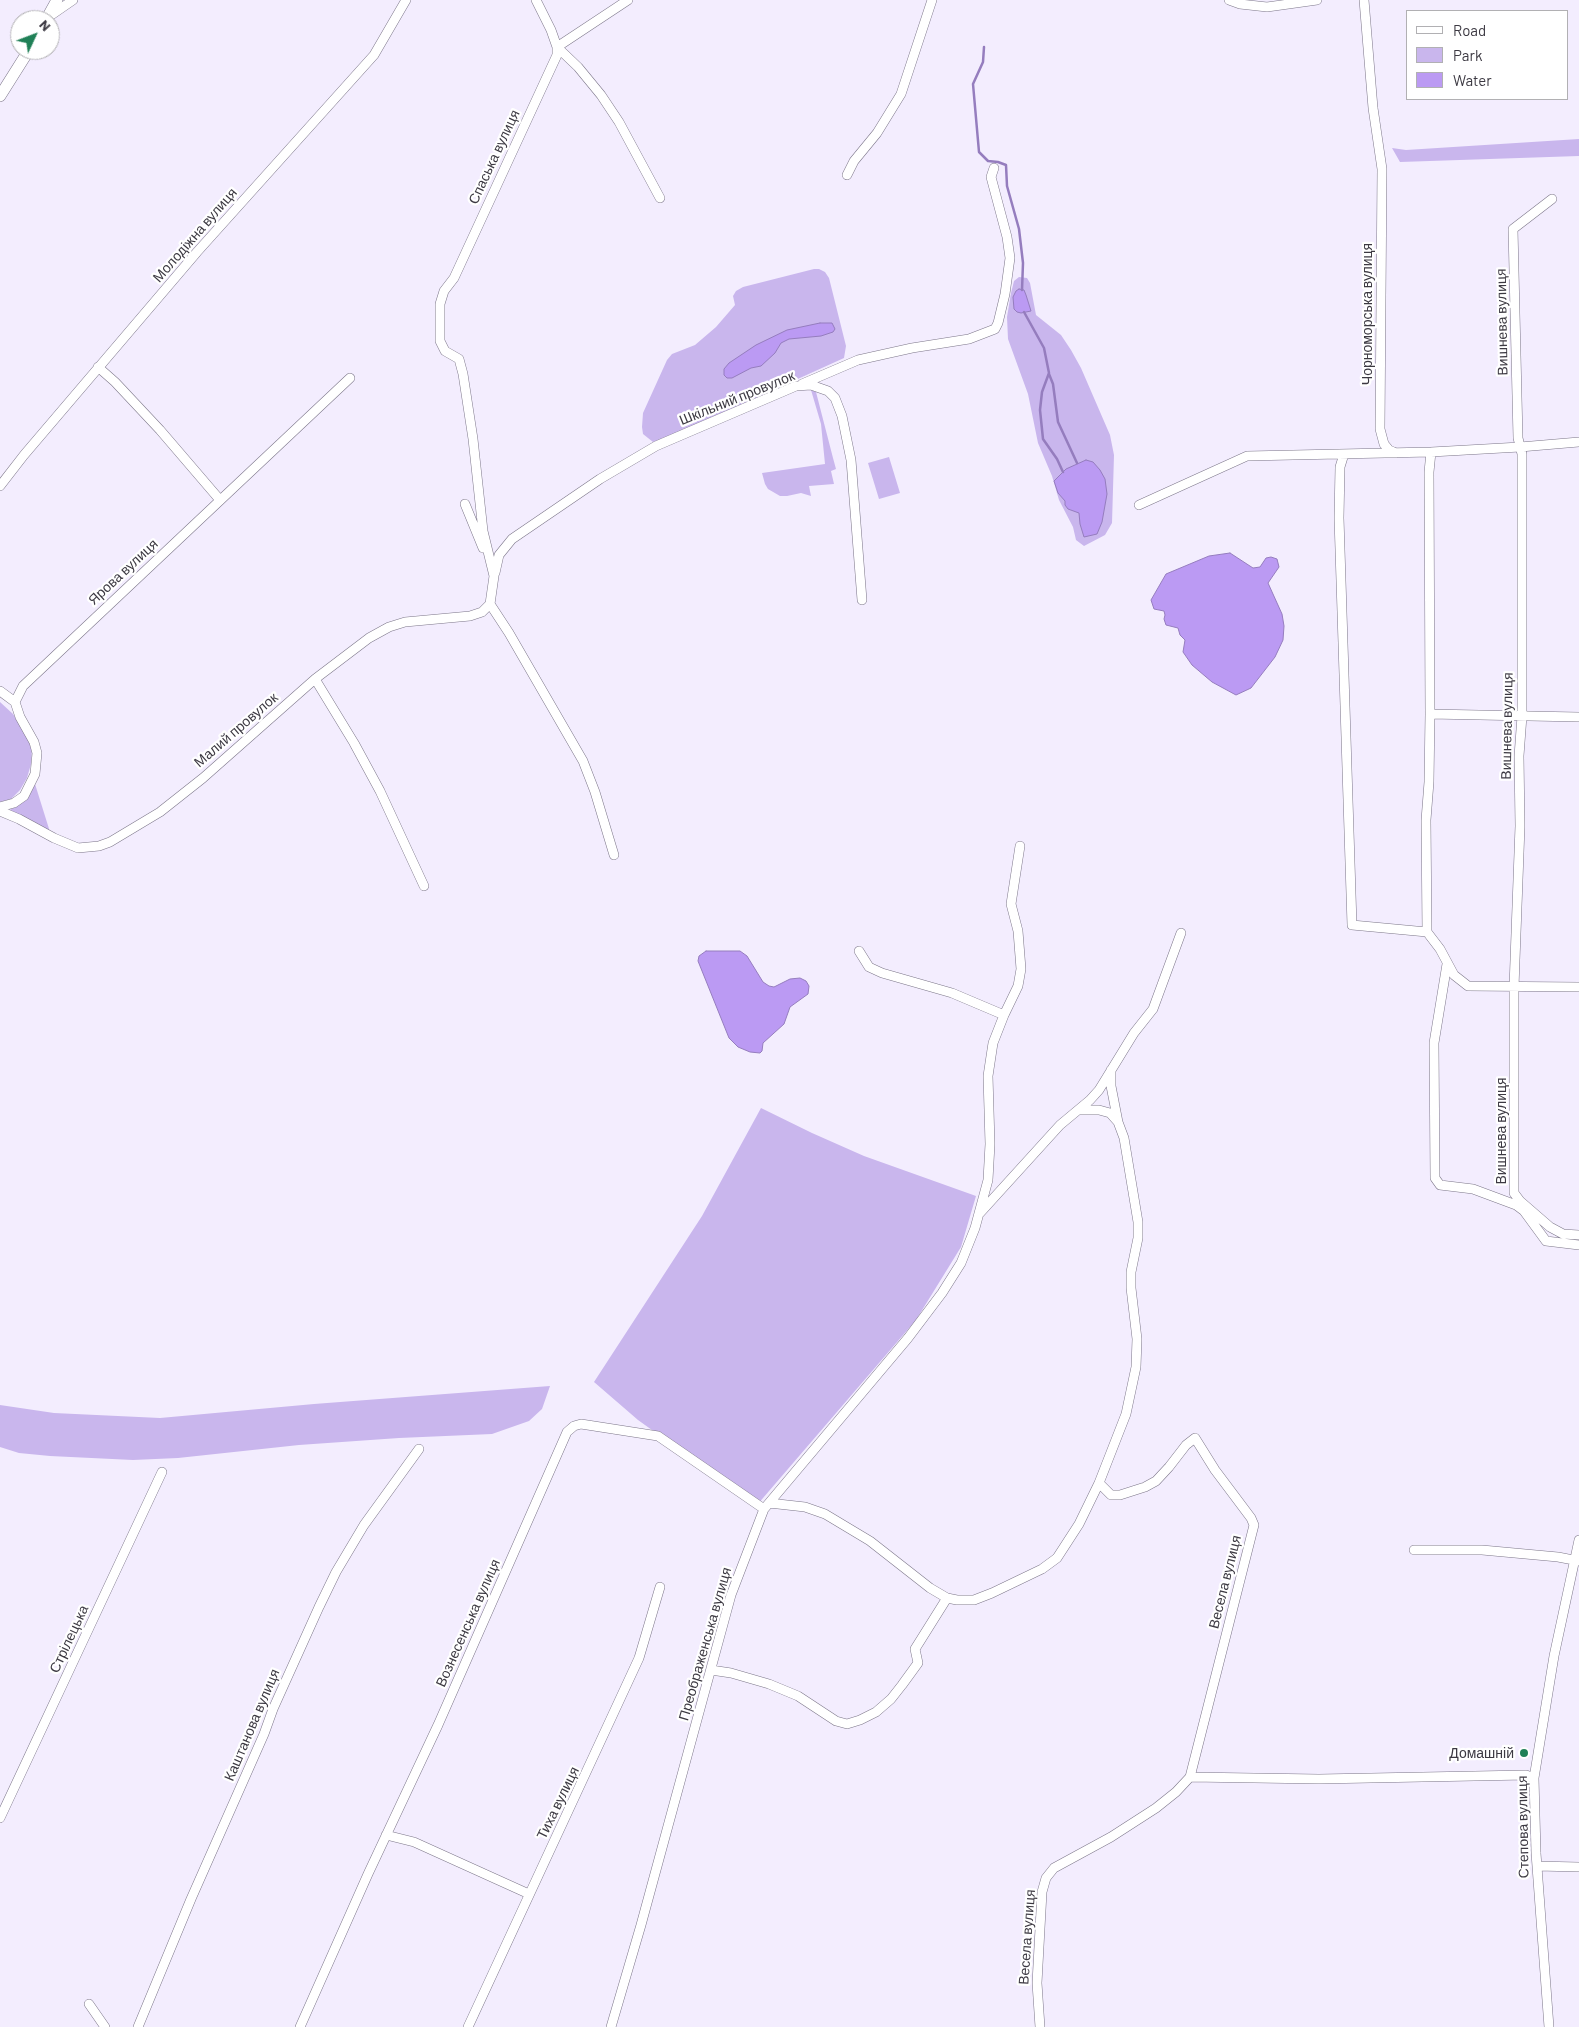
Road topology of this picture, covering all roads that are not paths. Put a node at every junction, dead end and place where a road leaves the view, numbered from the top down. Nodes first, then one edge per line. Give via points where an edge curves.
1 (73, 0) edge
2 (406, 0) edge
3 (536, 0) edge
4 (628, 0) edge
5 (932, 0) edge
6 (1229, 0) edge
7 (1316, 0) edge
8 (1364, 0) edge
9 (59, 10) edge
10 (557, 47) junction
11 (23, 60) edge
12 (0, 96) edge
13 (994, 168) dead end
14 (847, 175) dead end
15 (660, 198) dead end
16 (1552, 199) dead end
17 (454, 278) joint
18 (98, 367) junction
19 (350, 378) dead end
20 (796, 386) junction
21 (1579, 442) edge
22 (1520, 447) junction
23 (1431, 452) junction
24 (1396, 453) junction
25 (1344, 454) junction
26 (0, 486) edge
27 (220, 500) junction
28 (465, 504) dead end
29 (1140, 505) dead end
30 (494, 576) junction
31 (862, 600) dead end
32 (490, 604) junction
33 (315, 679) junction
34 (0, 691) edge
35 (15, 702) junction
36 (1430, 714) junction
37 (1522, 716) junction
38 (1579, 718) edge
39 (0, 807) edge
40 (0, 811) edge
41 (1020, 846) dead end
42 (614, 855) dead end
43 (424, 886) dead end
44 (1427, 932) junction
45 (1182, 933) dead end
46 (859, 951) dead end
47 (1447, 964) junction
48 (1514, 987) junction
49 (1579, 987) edge
50 (1004, 1015) junction
51 (1111, 1070) junction
52 (1079, 1110) junction
53 (1118, 1122) junction
54 (980, 1214) junction
55 (1579, 1235) edge
56 (1579, 1245) edge
57 (419, 1449) dead end
58 (162, 1472) dead end
59 (1099, 1483) junction
60 (766, 1506) junction
61 (1579, 1540) edge
62 (1414, 1550) dead end
63 (1576, 1561) edge
64 (660, 1587) dead end
65 (947, 1598) junction
66 (710, 1670) junction
67 (1190, 1777) junction
68 (1534, 1778) junction
69 (0, 1818) edge
70 (386, 1835) junction
71 (1537, 1866) junction
72 (1579, 1867) edge
73 (529, 1894) junction
74 (89, 2004) dead end
75 (105, 2027) edge
76 (138, 2027) edge
77 (300, 2027) edge
78 (468, 2027) edge
79 (611, 2027) edge
80 (1040, 2027) edge
81 (1549, 2027) edge

1 - 9 street
2 - 18 street, Молодіжна вулиця via 374,55
3 - 10 street
4 - 10 street
5 - 14 street via 901,94
6 - 7 street via 1268,7
8 - 24 street, Чорноморська вулиця via 1382,169 1380,429 1384,444
10 - 15 street via 578,66 601,95
10 - 17 street, Спаська вулиця via 554,66
11 - 12 street
13 - 20 street via 991,177 1010,258 1005,294 995,329 969,339 858,360
16 - 22 street, Вишнева вулиця via 1513,229
17 - 30 street, Шкільний провулок via 444,291 440,304 440,341 445,350 459,359 463,374 483,531
18 - 26 street, Молодіжна вулиця
18 - 27 street via 160,430
19 - 27 street, Ярова вулиця
20 - 30 street, Шкільний провулок via 656,446 600,479 512,540 499,555
20 - 31 street, Шкільний провулок via 820,387 835,398 839,406 851,460
21 - 22 street
22 - 23 street
22 - 37 street, Вишнева вулиця
23 - 24 street
23 - 36 street
24 - 25 street
25 - 29 street via 1247,456
25 - 44 street via 1340,467 1339,518 1352,925
27 - 35 street, Ярова вулиця via 30,678
28 - 30 street
30 - 32 street, Шкільний провулок
32 - 33 street, Малий провулок via 482,612 470,616 420,619 389,627
32 - 42 street via 583,761
33 - 40 street, Малий провулок via 160,812 110,842 78,848
33 - 43 street via 376,783
34 - 35 street
35 - 39 street via 34,742 37,753 35,774 24,796
36 - 37 street
36 - 44 street via 1426,820
37 - 38 street
37 - 48 street, Вишнева вулиця
41 - 50 street, Преображенська вулиця via 1011,904 1018,931 1021,969 1018,986
44 - 47 street
45 - 51 street, Преображенська вулиця via 1153,1009
46 - 50 street via 869,966 882,973 952,993
47 - 48 street via 1468,986
47 - 56 street via 1434,1043 1435,1178 1440,1185 1473,1189 1516,1205 1546,1241
48 - 49 street
48 - 55 street, Вишнева вулиця via 1514,1193 1550,1227 1563,1234
50 - 54 street, Преображенська вулиця via 993,1042 988,1076 988,1180
51 - 52 street, Преображенська вулиця via 1099,1090
51 - 53 street
52 - 53 street via 1099,1110
52 - 54 street, Преображенська вулиця via 1060,1125
53 - 59 street via 1124,1138 1138,1222 1131,1272 1137,1339 1136,1368 1126,1414
54 - 60 street, Преображенська вулиця via 961,1263 942,1293
57 - 76 street, Каштанова вулиця via 364,1525 336,1572 273,1709
58 - 69 street, Стрілецька
59 - 65 street via 1079,1524 1057,1558 1042,1569 974,1600
59 - 67 street, Весела вулиця via 1110,1495 1145,1487 1156,1481 1186,1445 1196,1438 1254,1526
60 - 65 street via 806,1507 825,1514 870,1541
60 - 66 street, Преображенська вулиця via 730,1595
60 - 70 street, Вознесенська вулиця via 658,1436 581,1424 574,1426 568,1432
61 - 63 street, Степова вулиця
62 - 63 street via 1482,1550 1558,1556
63 - 68 street, Степова вулиця via 1554,1656
64 - 73 street, Тиха вулиця via 639,1658
65 - 66 street via 915,1650 918,1663 891,1699 876,1712 847,1724 836,1721 798,1696 769,1684
66 - 79 street, Преображенська вулиця
67 - 68 street
67 - 80 street, Весела вулиця via 1156,1808 1054,1868 1046,1878 1042,1892 1037,1983
68 - 71 street, Степова вулиця
70 - 73 street via 414,1842
70 - 77 street, Вознесенська вулиця
71 - 72 street
71 - 81 street, Степова вулиця
73 - 78 street, Тиха вулиця
74 - 75 street

